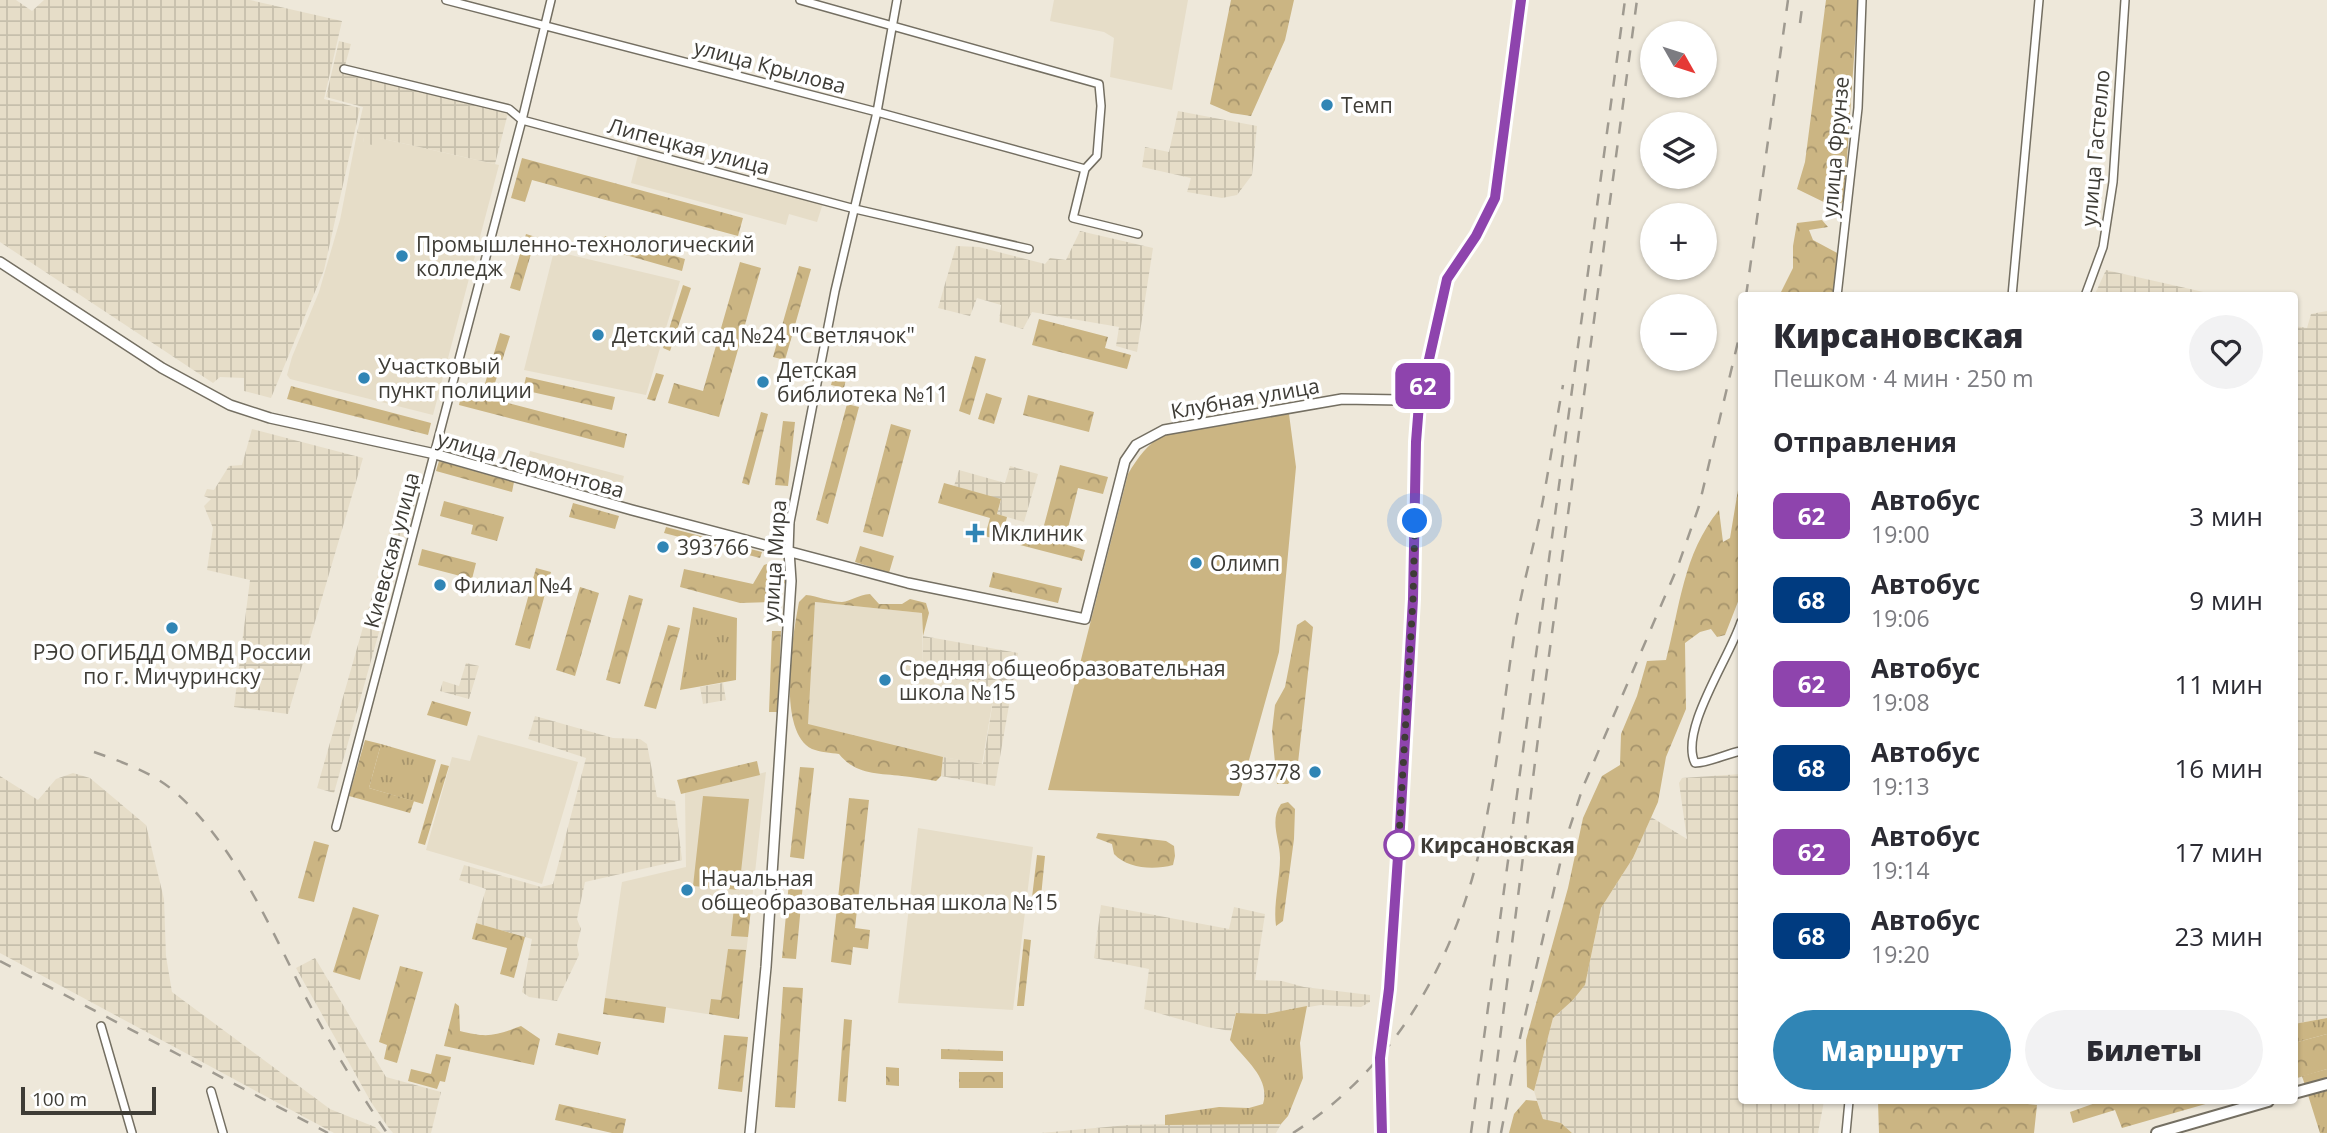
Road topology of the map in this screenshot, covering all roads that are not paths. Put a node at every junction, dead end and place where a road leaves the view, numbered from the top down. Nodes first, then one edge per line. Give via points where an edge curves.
1 (446, 0) edge
2 (551, 0) edge
3 (800, 0) edge
4 (897, 0) edge
5 (1521, 0) edge
6 (1861, 0) edge
7 (2039, 0) edge
8 (2125, 0) edge
9 (545, 24) junction
10 (894, 26) junction
11 (344, 69) dead end
12 (877, 111) junction
13 (522, 120) junction
14 (1085, 169) junction
15 (855, 209) junction
16 (1138, 234) dead end
17 (1029, 249) dead end
18 (0, 262) edge
19 (1837, 292) edge
20 (2012, 292) edge
21 (2086, 292) edge
22 (1419, 404) junction
23 (435, 454) junction
24 (789, 551) junction
25 (1085, 619) joint
26 (1738, 632) edge
27 (1738, 752) edge
28 (336, 827) dead end
29 (101, 1026) dead end
30 (2327, 1084) edge
31 (211, 1091) dead end
32 (2298, 1092) edge
33 (1849, 1104) edge
34 (2258, 1104) edge
35 (132, 1133) edge
36 (223, 1133) edge
37 (750, 1133) edge
38 (1382, 1133) edge
39 (1846, 1133) edge
40 (2157, 1133) edge

1 - 9 street, улица Крылова
2 - 9 street, Киевская улица
3 - 10 street
4 - 10 street, улица Мира
5 - 22 main road via 1495,198 1447,279
6 - 19 street, улица Фрунзе via 1858,108
7 - 20 street
8 - 21 street, улица Гастелло via 2113,182 2103,247
9 - 12 street, улица Крылова
9 - 13 street, Киевская улица
10 - 12 street, улица Мира
10 - 14 street via 1099,84 1097,156
11 - 13 street, Липецкая улица via 509,110
12 - 14 street, улица Крылова
12 - 15 street, улица Мира
13 - 15 street, Липецкая улица
13 - 23 street, Киевская улица
14 - 16 street via 1073,218
15 - 17 street, Липецкая улица
15 - 24 street, улица Мира via 790,522
18 - 23 street, улица Лермонтова via 162,368 230,405
22 - 25 street, Клубная улица via 1342,399 1164,430 1136,445 1125,461
22 - 38 main road via 1400,827 1380,1058
23 - 24 street, улица Лермонтова
23 - 28 street, Киевская улица
24 - 25 street, улица Лермонтова via 908,583
24 - 37 street, улица Мира via 774,861
26 - 27 street via 1712,685 1694,732 1691,754 1695,763
29 - 35 street
30 - 32 main road
31 - 36 street
33 - 39 street
34 - 40 main road

